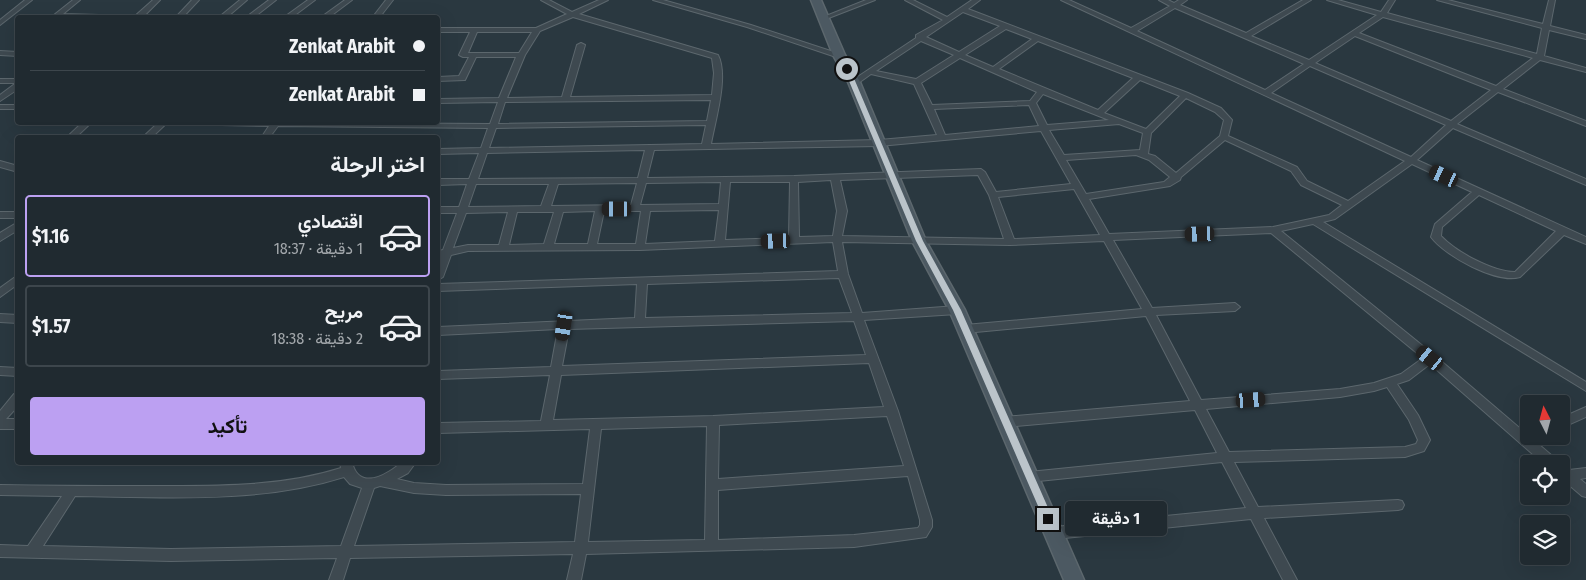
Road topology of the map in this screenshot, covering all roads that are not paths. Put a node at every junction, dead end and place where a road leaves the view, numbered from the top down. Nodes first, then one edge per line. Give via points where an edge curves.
1 (29, 0) edge
2 (77, 0) edge
3 (157, 0) edge
4 (196, 0) edge
5 (244, 0) edge
6 (273, 0) edge
7 (312, 0) edge
8 (349, 0) edge
9 (390, 0) edge
10 (544, 0) edge
11 (605, 0) edge
12 (656, 0) edge
13 (688, 0) edge
14 (816, 0) edge
15 (872, 0) edge
16 (908, 0) edge
17 (977, 0) edge
18 (1064, 0) edge
19 (1162, 0) edge
20 (1184, 0) edge
21 (1308, 0) edge
22 (1330, 0) edge
23 (1392, 0) edge
24 (1440, 0) edge
25 (1551, 0) edge
26 (1174, 5) junction
27 (682, 8) junction
28 (963, 10) junction
29 (571, 14) junction
30 (1384, 14) junction
31 (58, 15) edge
32 (141, 15) edge
33 (181, 15) edge
34 (225, 15) edge
35 (252, 15) edge
36 (290, 15) edge
37 (327, 15) edge
38 (378, 15) edge
39 (824, 18) junction
40 (947, 19) junction
41 (0, 23) edge
42 (1005, 26) junction
43 (1547, 27) junction
44 (440, 30) edge
45 (474, 30) junction
46 (537, 30) junction
47 (1132, 31) junction
48 (1356, 34) junction
49 (1246, 36) junction
50 (1586, 37) edge
51 (919, 38) junction
52 (1037, 39) junction
53 (581, 45) dead end
54 (0, 53) edge
55 (13, 54) edge
56 (521, 55) junction
57 (473, 56) junction
58 (839, 56) junction
59 (959, 56) junction
60 (1540, 56) junction
61 (1309, 63) junction
62 (993, 70) junction
63 (1586, 70) edge
64 (871, 72) junction
65 (1139, 77) junction
66 (0, 80) edge
67 (440, 80) edge
68 (15, 81) edge
69 (854, 82) junction
70 (917, 82) junction
71 (15, 87) edge
72 (1496, 89) junction
73 (1042, 91) junction
74 (1266, 93) junction
75 (1185, 95) junction
76 (715, 97) junction
77 (0, 99) edge
78 (565, 100) junction
79 (440, 101) edge
80 (502, 101) junction
81 (1032, 103) junction
82 (0, 106) edge
83 (15, 107) edge
84 (929, 107) junction
85 (1099, 113) junction
86 (1122, 121) junction
87 (710, 124) junction
88 (1452, 124) junction
89 (1586, 124) edge
90 (85, 125) edge
91 (161, 125) edge
92 (421, 125) edge
93 (494, 126) junction
94 (1045, 130) junction
95 (1147, 132) junction
96 (73, 135) edge
97 (149, 135) edge
98 (1224, 137) junction
99 (942, 138) junction
100 (879, 143) junction
101 (706, 146) junction
102 (650, 147) junction
103 (440, 151) edge
104 (484, 151) junction
105 (1144, 154) junction
106 (1060, 158) junction
107 (1411, 161) junction
108 (0, 164) edge
109 (15, 168) edge
110 (891, 175) junction
111 (835, 178) junction
112 (1177, 178) junction
113 (794, 179) junction
114 (726, 180) junction
115 (1585, 180) edge
116 (642, 181) junction
117 (440, 182) edge
118 (472, 182) junction
119 (554, 182) junction
120 (1077, 186) junction
121 (1477, 192) junction
122 (993, 195) junction
123 (1084, 197) junction
124 (1349, 205) junction
125 (723, 207) junction
126 (461, 209) junction
127 (545, 209) junction
128 (559, 209) junction
129 (600, 209) junction
130 (634, 209) junction
131 (646, 209) junction
132 (440, 210) edge
133 (513, 210) junction
134 (0, 215) edge
135 (15, 215) edge
136 (1316, 222) junction
137 (15, 227) edge
138 (1273, 230) junction
139 (1562, 230) junction
140 (0, 238) edge
141 (837, 238) junction
142 (1108, 238) junction
143 (794, 240) junction
144 (919, 241) junction
145 (1586, 241) edge
146 (1010, 242) junction
147 (720, 244) junction
148 (592, 247) junction
149 (640, 247) junction
150 (503, 248) junction
151 (548, 248) junction
152 (442, 254) edge
153 (844, 274) junction
154 (15, 280) edge
155 (642, 280) junction
156 (440, 287) edge
157 (0, 293) edge
158 (1235, 307) dead end
159 (957, 310) junction
160 (1150, 312) junction
161 (860, 317) junction
162 (0, 318) edge
163 (15, 320) edge
164 (640, 322) junction
165 (564, 326) junction
166 (965, 329) junction
167 (440, 331) edge
168 (1430, 358) junction
169 (874, 359) junction
170 (0, 372) edge
171 (15, 372) edge
172 (557, 372) junction
173 (440, 375) edge
174 (1390, 383) junction
175 (1586, 387) edge
176 (15, 400) edge
177 (1198, 404) junction
178 (892, 411) junction
179 (1586, 412) edge
180 (0, 419) edge
181 (1570, 419) edge
182 (713, 421) junction
183 (1004, 422) junction
184 (0, 424) edge
185 (15, 424) edge
186 (596, 425) junction
187 (546, 426) junction
188 (440, 428) edge
189 (1520, 433) edge
190 (1533, 445) edge
191 (1544, 455) edge
192 (1225, 457) junction
193 (407, 465) edge
194 (346, 467) edge
195 (912, 471) junction
196 (1570, 472) edge
197 (1586, 473) edge
198 (1029, 477) junction
199 (1570, 477) edge
200 (383, 482) junction
201 (368, 484) junction
202 (712, 484) junction
203 (589, 489) junction
204 (0, 490) edge
205 (72, 491) junction
206 (1586, 492) edge
207 (1398, 505) dead end
208 (1256, 512) junction
209 (1054, 534) junction
210 (581, 546) junction
211 (711, 546) junction
212 (0, 551) edge
213 (32, 551) junction
214 (345, 551) junction
215 (336, 580) edge
216 (574, 580) edge
217 (1074, 580) edge
218 (1290, 580) edge

1 - 41 street
2 - 31 street
3 - 32 street
4 - 33 street
5 - 34 street
6 - 35 street
7 - 36 street
8 - 37 street
9 - 38 street
10 - 29 street
11 - 29 street
12 - 27 street
13 - 27 street
14 - 39 street
15 - 39 street
16 - 40 street
17 - 28 street
18 - 47 street
19 - 26 street
20 - 26 street
21 - 49 street
22 - 30 street
23 - 30 street
24 - 43 street
25 - 43 street
26 - 47 street
26 - 49 street
27 - 58 street
28 - 40 street
28 - 42 street
29 - 46 street
29 - 76 street via 715,58 718,63
30 - 48 street
30 - 60 street
39 - 58 street
40 - 51 street
42 - 52 street
42 - 59 street
43 - 50 street
43 - 60 street
44 - 45 street
45 - 46 street
45 - 57 street via 462,54
46 - 56 street
47 - 74 street
48 - 61 street
48 - 72 street
49 - 61 street
51 - 59 street
51 - 64 street
52 - 62 street
52 - 65 street
53 - 78 street
54 - 55 street
56 - 57 street
56 - 80 street
57 - 67 street via 462,78
58 - 69 street
59 - 62 street
59 - 70 street
60 - 63 street
60 - 72 street
61 - 74 street
61 - 88 street
62 - 73 street
64 - 69 street
64 - 70 street
65 - 75 street
65 - 85 street
66 - 68 street
69 - 100 street
70 - 84 street
71 - 77 street
72 - 88 street
72 - 89 street
73 - 81 street
73 - 85 street
74 - 107 street
75 - 95 street
75 - 98 street via 1223,114 1228,120
76 - 78 street
76 - 87 street
78 - 80 street
79 - 80 street
80 - 93 street
81 - 84 street
81 - 94 street
82 - 83 street
84 - 99 street
85 - 86 street
86 - 94 street
86 - 95 street
87 - 93 street
87 - 101 street
88 - 107 street
88 - 115 street
90 - 96 street
91 - 97 street
92 - 93 street
93 - 104 street
94 - 99 street
94 - 106 street
95 - 105 street
98 - 112 street
98 - 124 street via 1294,169 1304,183
99 - 100 street
100 - 101 street
100 - 110 street
101 - 102 street
102 - 104 street
102 - 116 street
103 - 104 street
104 - 118 street
105 - 106 street
105 - 112 street
106 - 120 street
107 - 121 street
107 - 124 street
108 - 109 street
110 - 111 street
110 - 122 street via 981,172
110 - 144 street
111 - 113 street
111 - 141 street via 842,211
112 - 123 street via 1160,187
113 - 114 street
113 - 143 street
114 - 116 street
114 - 125 street
116 - 119 street
116 - 130 street
117 - 118 street
118 - 119 street
118 - 126 street
119 - 127 street
120 - 122 street
120 - 123 street
121 - 139 street
121 - 139 street via 1438,226 1436,237 1448,248 1500,274 1517,275
122 - 146 street
123 - 142 street
124 - 136 street via 1332,217
125 - 131 street
125 - 147 street
126 - 132 street
126 - 133 street
126 - 152 street
127 - 128 street
127 - 133 street
128 - 129 street
128 - 151 street
129 - 130 street
129 - 148 street
130 - 131 street
131 - 149 street
133 - 150 street
134 - 135 street
136 - 138 street
136 - 175 street
137 - 140 street
138 - 142 street
138 - 168 street
139 - 145 street
141 - 143 street
141 - 144 street
141 - 153 street
142 - 146 street
142 - 160 street
143 - 147 street
144 - 146 street
144 - 159 street
147 - 149 street
148 - 149 street
148 - 151 street
150 - 151 street
150 - 152 street via 460,249
153 - 155 street
153 - 161 street
154 - 157 street
155 - 156 street
155 - 164 street
158 - 160 street
159 - 161 street
159 - 166 street
160 - 166 street
160 - 177 street
161 - 164 street
161 - 169 street
162 - 163 street
164 - 165 street
165 - 167 street
165 - 172 street
166 - 183 street
168 - 174 street via 1405,378
168 - 189 street
169 - 172 street
169 - 178 street
170 - 171 street
172 - 173 street
172 - 187 street
174 - 177 street via 1340,393
174 - 192 street via 1420,430 1424,440 1420,448 1405,452
176 - 180 street
177 - 183 street
177 - 192 street
178 - 182 street
178 - 195 street
179 - 181 street
182 - 186 street
182 - 202 street
183 - 198 street
184 - 185 street
186 - 187 street
186 - 203 street
187 - 188 street
190 - 191 street
192 - 198 street
192 - 208 street
193 - 200 street via 398,475
194 - 201 street via 354,480
194 - 205 street via 306,484 279,488
195 - 202 street
195 - 211 street via 926,527 915,536
196 - 197 street
198 - 209 street
199 - 206 street
200 - 201 street
200 - 203 street via 446,490
201 - 214 street
202 - 211 street
203 - 210 street
204 - 205 street
205 - 213 street
207 - 208 street
208 - 209 street
208 - 218 street
209 - 217 street
210 - 211 street
210 - 214 street
210 - 216 street
212 - 213 street
213 - 214 street via 171,555
214 - 215 street

